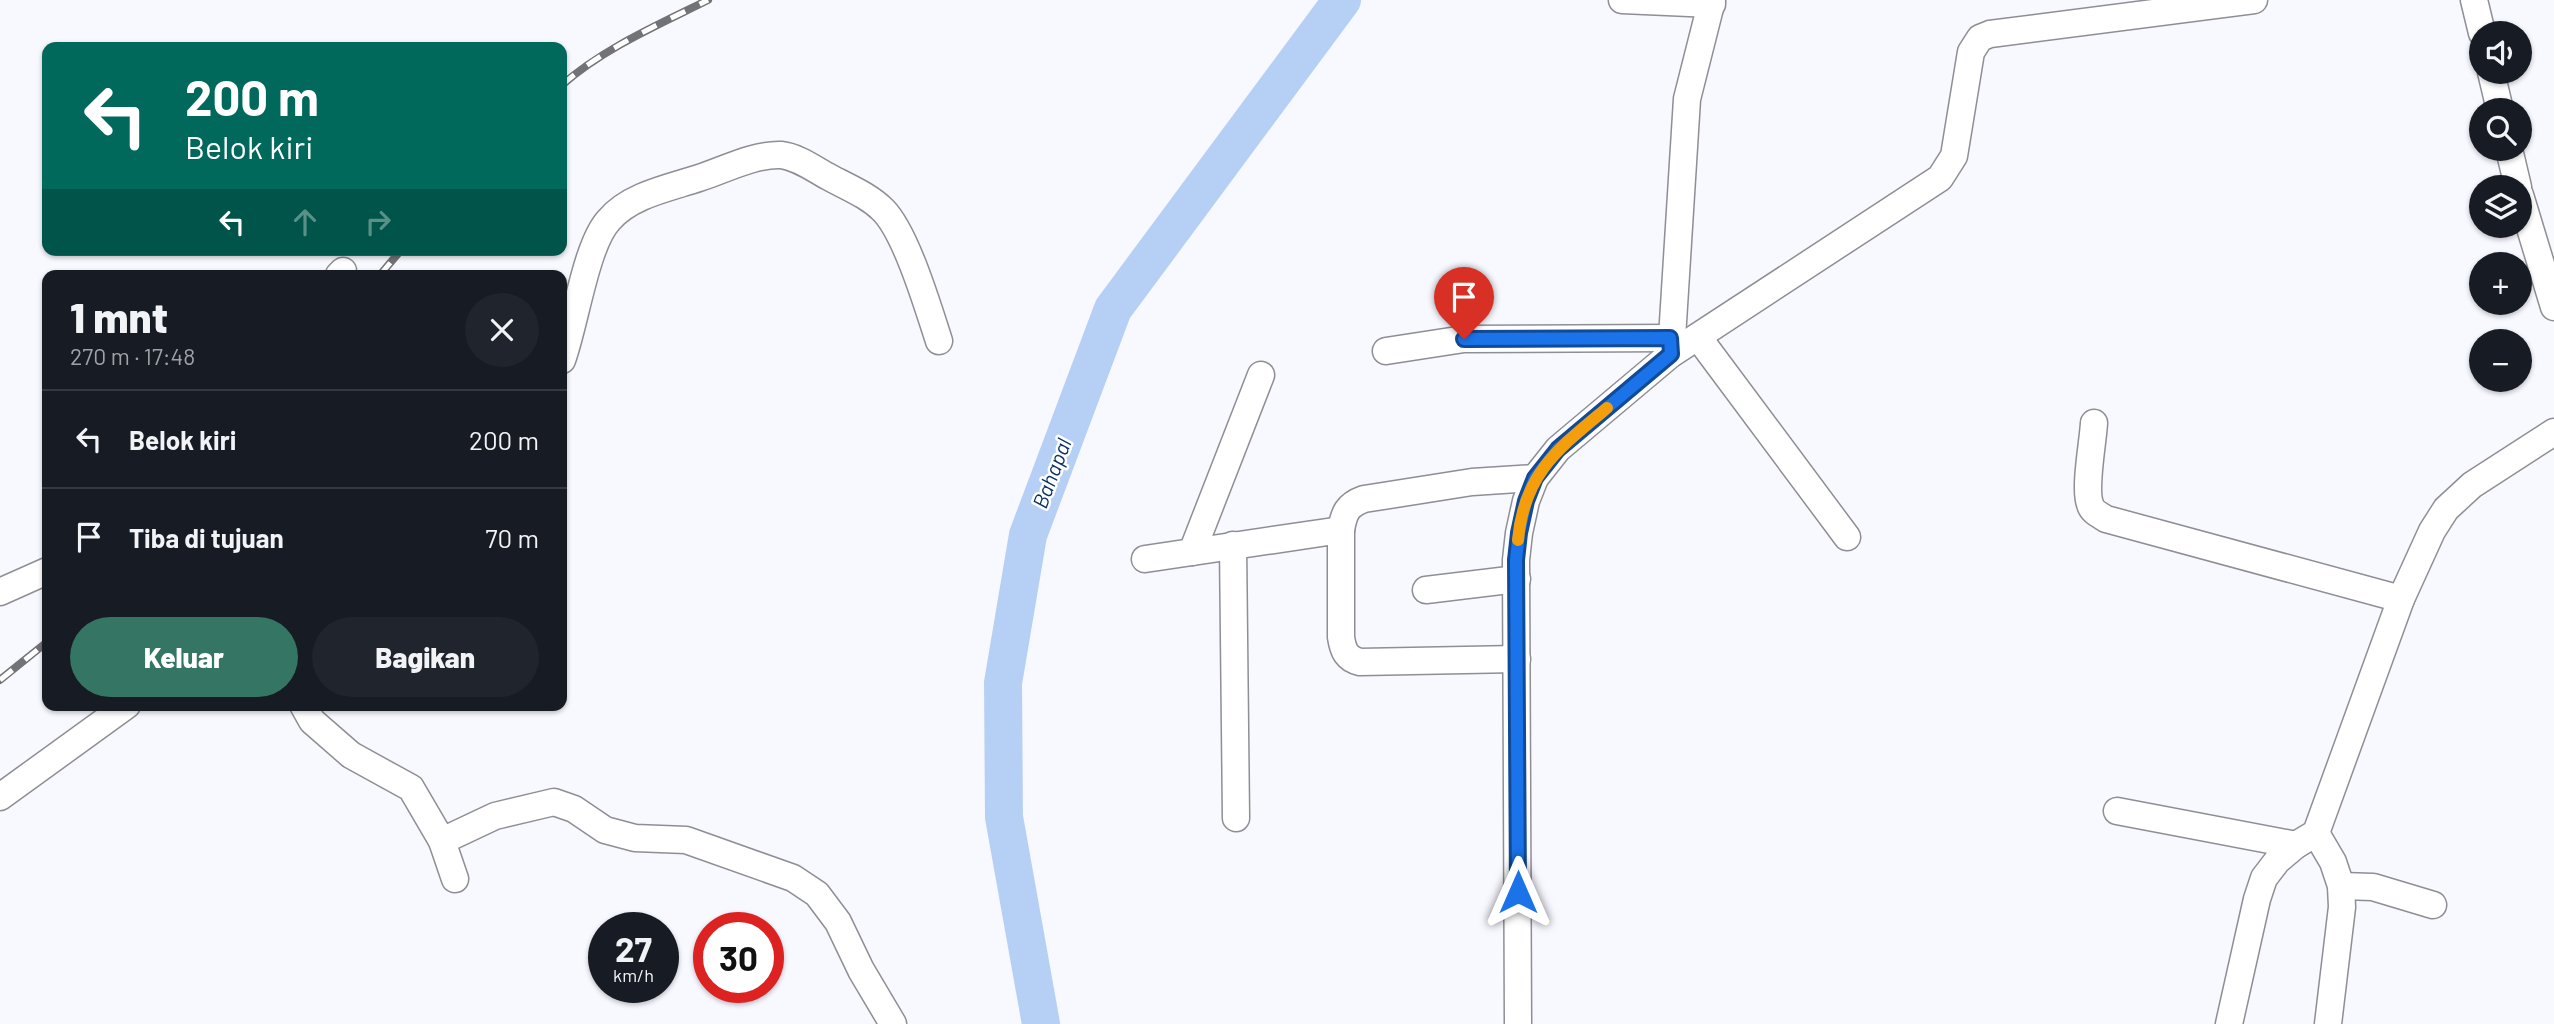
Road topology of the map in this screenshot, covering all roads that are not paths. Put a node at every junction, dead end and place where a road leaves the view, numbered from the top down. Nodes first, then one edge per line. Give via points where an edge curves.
1 (1622, 0) edge
2 (2254, 0) edge
3 (2474, 0) edge
4 (1712, 2) edge
5 (2479, 21) edge
6 (2532, 221) edge
7 (2545, 249) edge
8 (2554, 307) edge
9 (1698, 337) junction
10 (939, 341) dead end
11 (567, 342) edge
12 (1671, 346) junction
13 (1386, 351) dead end
14 (1261, 375) dead end
15 (2094, 423) dead end
16 (2554, 432) edge
17 (1535, 478) junction
18 (1341, 530) junction
19 (1847, 537) dead end
20 (1233, 545) junction
21 (1192, 552) junction
22 (1145, 559) dead end
23 (42, 573) edge
24 (1517, 579) junction
25 (1426, 590) dead end
26 (0, 592) edge
27 (2401, 599) junction
28 (1517, 659) junction
29 (119, 711) edge
30 (306, 711) edge
31 (0, 797) edge
32 (2117, 811) dead end
33 (1236, 818) dead end
34 (2306, 839) junction
35 (442, 841) junction
36 (455, 879) dead end
37 (2341, 886) junction
38 (2433, 905) dead end
39 (892, 1024) edge
40 (1518, 1024) edge
41 (2229, 1024) edge
42 (2328, 1024) edge

1 - 4 street
2 - 9 street via 1980,38 1971,52 1954,156 1940,178
3 - 5 street
4 - 12 street via 1687,99
6 - 7 street
7 - 8 street
9 - 12 street
9 - 19 street
10 - 11 street via 901,240 884,211 799,160 781,155 757,158 623,207 607,221 594,245
12 - 13 street via 1464,339
12 - 17 street via 1558,449
14 - 21 street
15 - 27 street via 2088,493 2090,506 2106,519
16 - 27 street via 2472,485 2446,509 2431,531
17 - 18 street via 1472,481 1364,499 1349,506
17 - 24 street via 1519,533
18 - 20 street
18 - 28 street via 1341,637 1351,660
20 - 21 street
20 - 33 street
21 - 22 street
23 - 26 street
24 - 25 street
24 - 28 street
27 - 34 street
28 - 40 street
29 - 31 street
30 - 35 street via 351,755 411,788
32 - 34 street
34 - 37 street via 2333,862
34 - 41 street via 2277,861 2264,878
35 - 36 street
35 - 39 street via 495,816 554,802 605,830 635,838 686,840 793,878 817,894 838,922
37 - 38 street via 2374,887
37 - 42 street

